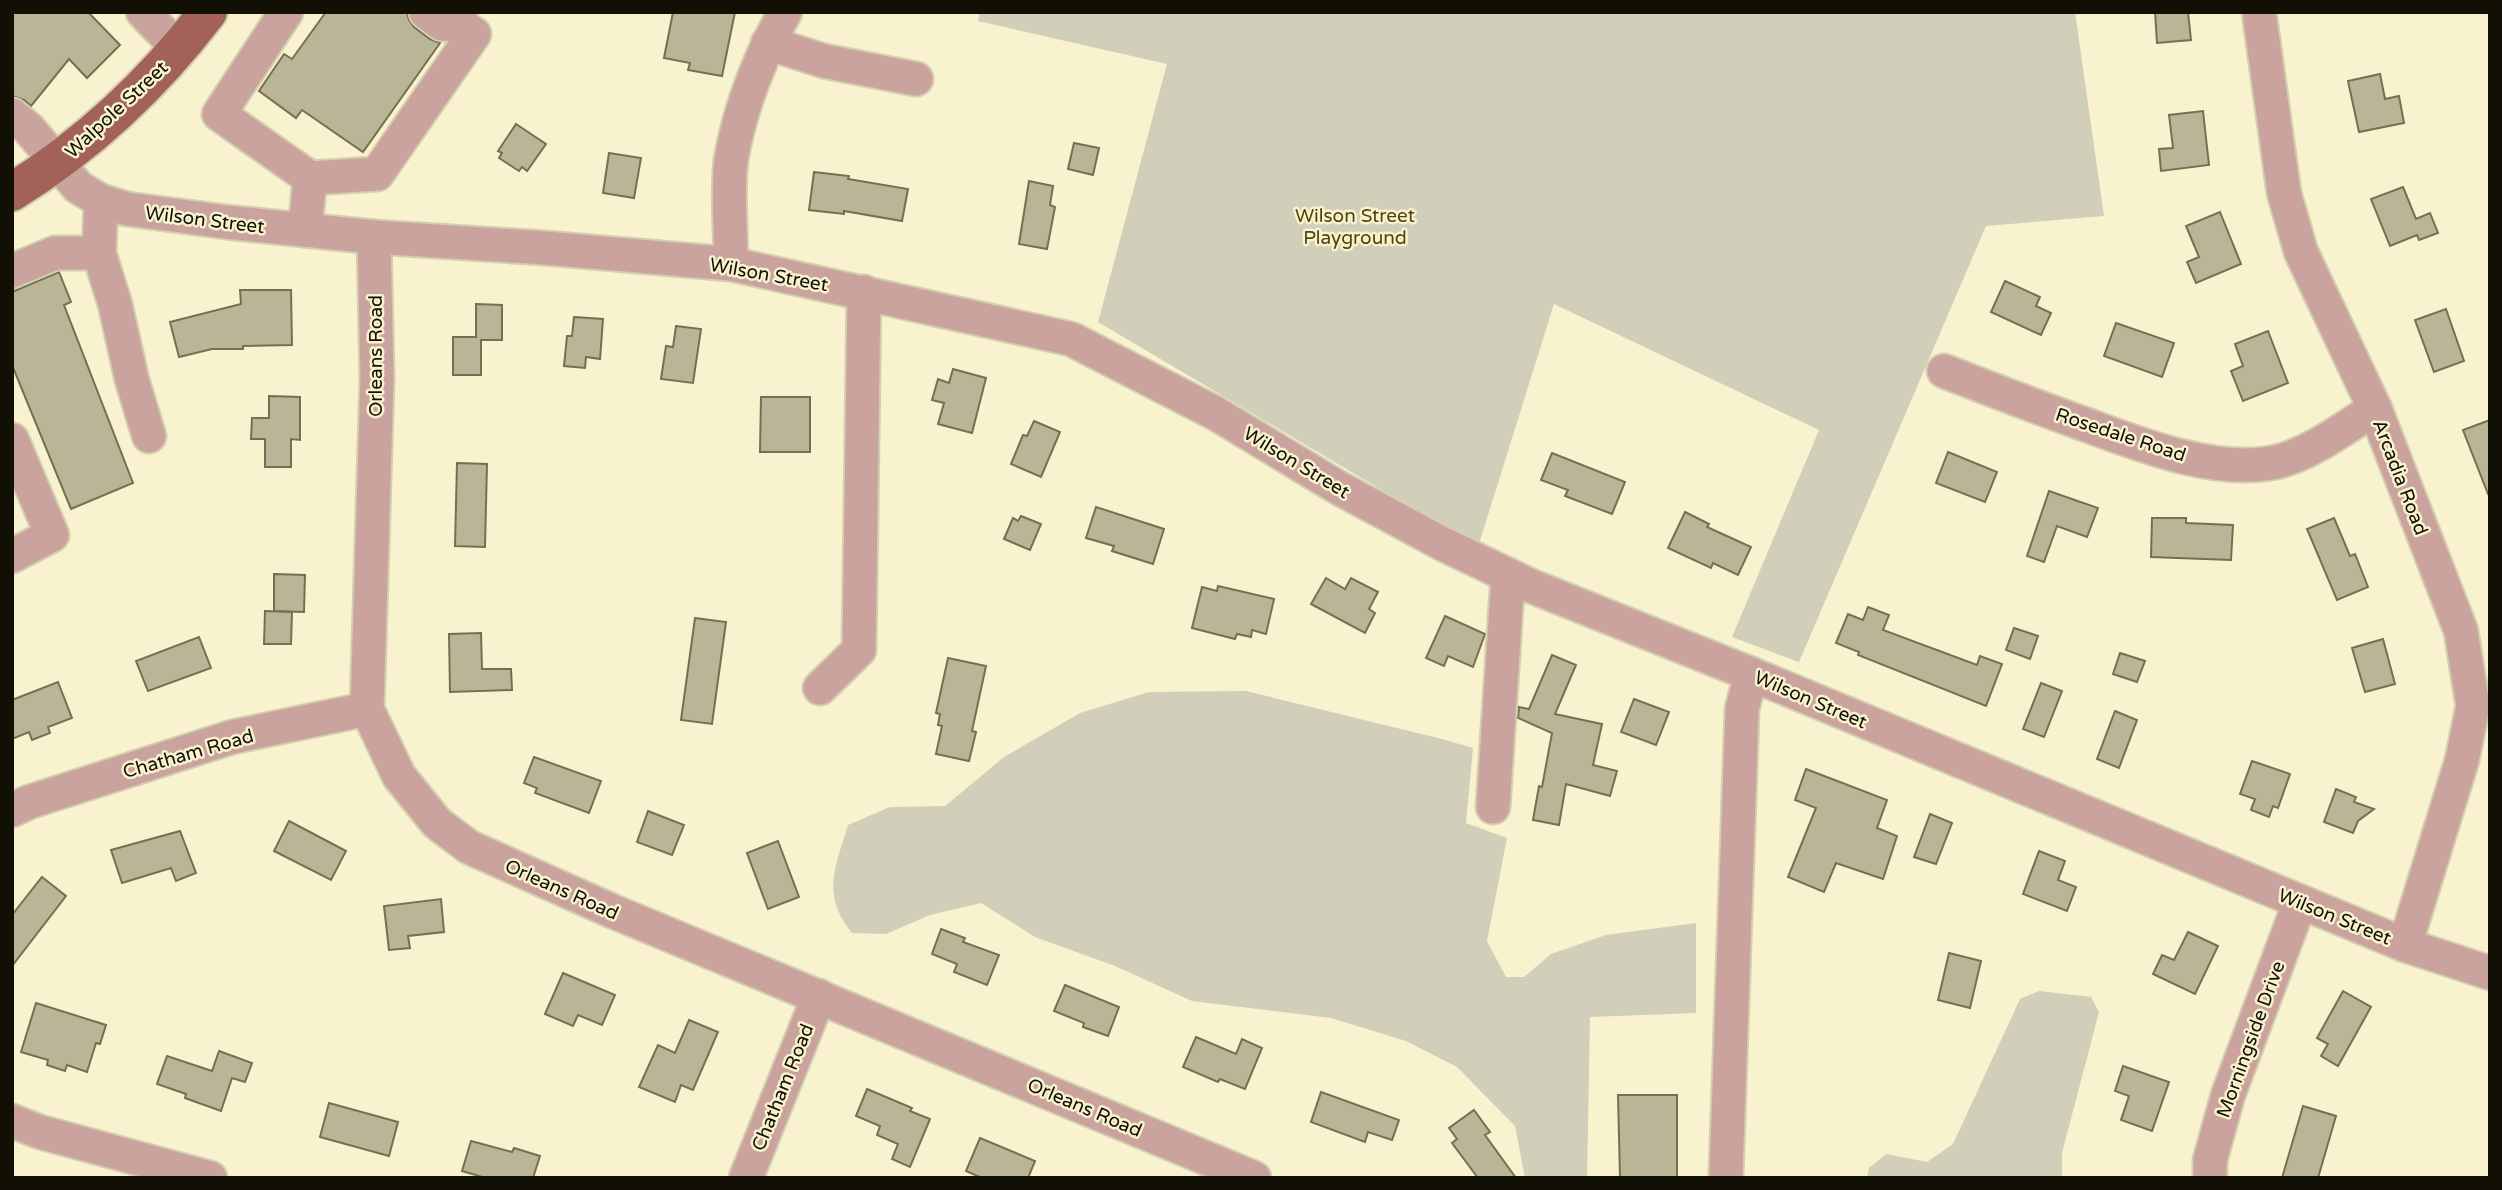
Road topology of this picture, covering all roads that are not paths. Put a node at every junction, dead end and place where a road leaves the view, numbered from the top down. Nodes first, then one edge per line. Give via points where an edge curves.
1 (143, 12) edge
2 (208, 12) edge
3 (286, 12) edge
4 (426, 12) edge
5 (785, 12) edge
6 (2259, 12) edge
7 (459, 19) edge
8 (768, 43) junction
9 (179, 49) junction
10 (916, 79) dead end
11 (12, 115) edge
12 (56, 164) junction
13 (310, 178) junction
14 (12, 192) edge
15 (101, 201) junction
16 (305, 230) junction
17 (374, 237) junction
18 (99, 253) junction
19 (731, 264) junction
20 (12, 271) edge
21 (864, 292) junction
22 (1944, 371) dead end
23 (2375, 409) junction
24 (149, 436) dead end
25 (12, 440) edge
26 (12, 556) edge
27 (1508, 575) junction
28 (1751, 674) junction
29 (820, 688) dead end
30 (367, 709) junction
31 (1493, 807) dead end
32 (12, 810) edge
33 (2300, 902) junction
34 (2405, 945) junction
35 (2490, 973) edge
36 (818, 996) junction
37 (12, 1121) edge
38 (1727, 1175) dead end
39 (210, 1178) edge
40 (746, 1178) edge
41 (1254, 1178) edge
42 (2210, 1178) edge

1 - 9 street
2 - 9 main road, Walpole Street
3 - 13 street via 219,114
4 - 7 street via 442,24
5 - 8 street
6 - 23 street, Arcadia Road via 2284,193 2294,229
7 - 13 street via 474,34 377,174
8 - 10 street via 824,61
8 - 19 street via 746,96 731,162
9 - 12 main road, Walpole Street via 130,101
11 - 12 street, Wilson Street
12 - 14 main road, Walpole Street
12 - 15 street, Wilson Street via 78,187
13 - 16 street
15 - 16 street, Wilson Street via 172,216
15 - 18 street
16 - 17 street, Wilson Street
17 - 19 street, Wilson Street
17 - 30 street, Orleans Road via 377,379
18 - 20 street via 55,253
18 - 24 street
19 - 21 street, Wilson Street
21 - 27 street, Wilson Street via 1071,339 1215,413 1339,488
21 - 29 street via 859,650
22 - 23 street, Rosedale Road via 2136,443 2239,466 2277,462
23 - 34 street, Arcadia Road via 2460,631 2473,706 2462,760
25 - 26 street via 52,535
27 - 28 street, Wilson Street
27 - 31 street
28 - 33 street, Wilson Street
28 - 38 street via 1742,709
30 - 32 street, Chatham Road via 232,737
30 - 36 street, Orleans Road via 399,776 437,823 469,847
33 - 34 street, Wilson Street
33 - 42 street, Morningside Drive via 2228,1096 2210,1160
34 - 35 street, Wilson Street
36 - 40 street, Chatham Road
36 - 41 street, Orleans Road
37 - 39 street

